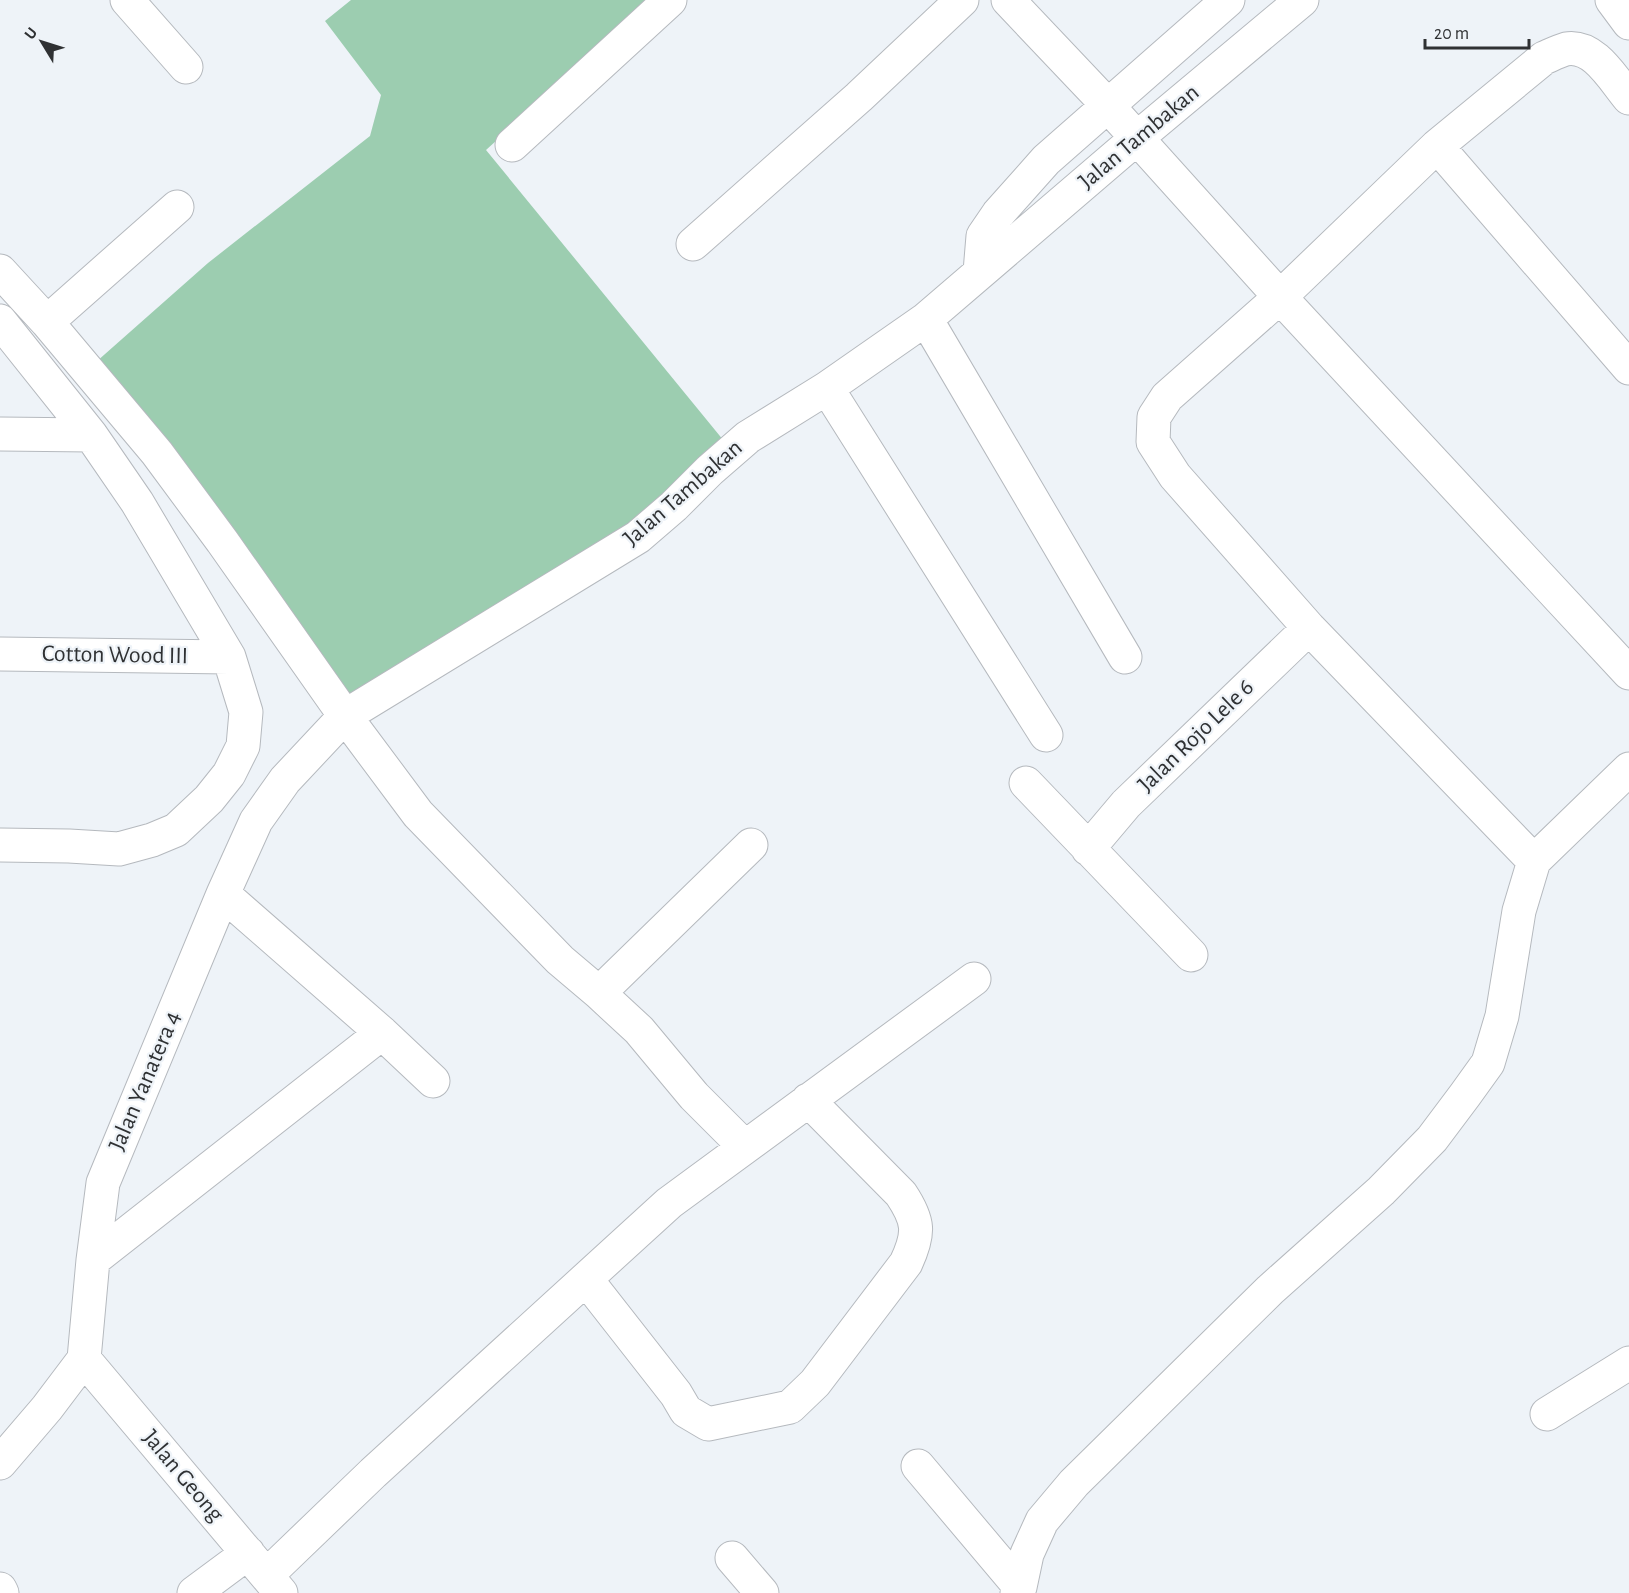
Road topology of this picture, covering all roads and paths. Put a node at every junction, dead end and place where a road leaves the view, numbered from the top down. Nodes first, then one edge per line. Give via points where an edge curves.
1 (127, 0) edge
2 (670, 0) edge
3 (962, 0) edge
4 (1008, 0) edge
5 (1228, 0) edge
6 (1612, 0) edge
7 (1299, 1) edge
8 (1629, 23) edge
9 (186, 67) dead end
10 (1629, 98) edge
11 (1108, 106) junction
12 (1137, 138) junction
13 (512, 146) dead end
14 (1437, 146) junction
15 (177, 207) dead end
16 (693, 244) dead end
17 (0, 271) edge
18 (980, 272) junction
19 (1280, 297) junction
20 (926, 319) junction
21 (0, 321) edge
22 (47, 322) junction
23 (1629, 368) edge
24 (827, 388) junction
25 (0, 434) edge
26 (91, 435) junction
27 (1309, 628) junction
28 (0, 654) edge
29 (229, 657) junction
30 (1125, 657) dead end
31 (1629, 673) edge
32 (345, 716) junction
33 (1046, 735) dead end
34 (1629, 769) edge
35 (1026, 783) dead end
36 (751, 844) dead end
37 (0, 845) edge
38 (1088, 849) junction
39 (1534, 861) junction
40 (223, 894) junction
41 (1191, 955) dead end
42 (974, 979) dead end
43 (599, 993) junction
44 (382, 1033) junction
45 (433, 1081) dead end
46 (808, 1100) junction
47 (744, 1146) junction
48 (93, 1260) junction
49 (586, 1279) junction
50 (84, 1359) junction
51 (1629, 1363) edge
52 (1547, 1414) dead end
53 (0, 1463) edge
54 (918, 1466) dead end
55 (732, 1558) dead end
56 (266, 1574) edge
57 (1019, 1590) edge
58 (194, 1593) edge
59 (762, 1593) edge

1 - 9 street
2 - 13 street
3 - 16 street
4 - 11 street
5 - 11 street, Jalan Tambakan
6 - 8 street
7 - 12 street, Jalan Tambakan
10 - 14 street via 1600,62 1582,49 1565,49 1544,58
11 - 12 street
11 - 18 street, Jalan Tambakan via 1046,160 998,214 983,236
12 - 18 street, Jalan Tambakan
12 - 19 street
14 - 19 street
14 - 23 street
15 - 22 street
17 - 22 street
18 - 20 street, Jalan Tambakan
19 - 27 street via 1167,397 1154,417 1153,442 1175,476
19 - 31 street
20 - 24 street, Jalan Tambakan
20 - 30 street
21 - 26 street
22 - 32 street via 163,462
24 - 32 street, Jalan Tambakan via 748,437 638,537
24 - 33 street
25 - 26 street
26 - 29 street via 137,502
27 - 38 street, Jalan Rojo Lele 6 via 1126,804
27 - 39 street
28 - 29 street, Cotton Wood III
29 - 37 street via 246,712 243,746 229,774 176,830 119,849
32 - 40 street, Jalan Yanatera 4 via 285,780 256,821
32 - 43 street via 418,814 560,960
34 - 39 street
35 - 38 street
36 - 43 street
38 - 41 street
39 - 57 street via 1519,911 1502,1016 1488,1063 1466,1095 1432,1139 1381,1191 1270,1290 1074,1483 1042,1521 1027,1554
40 - 44 street
40 - 48 street, Jalan Yanatera 4 via 103,1183
42 - 46 street
43 - 47 street via 639,1030
44 - 45 street
44 - 48 street
46 - 47 street
46 - 49 street via 901,1194 913,1211 917,1228 906,1263 815,1383 790,1407 708,1424 686,1411
47 - 49 street via 669,1203
48 - 50 street, Jalan Yanatera 4
49 - 56 street
50 - 53 street
50 - 56 street, Jalan Geong
51 - 52 street
54 - 57 street
55 - 59 street
56 - 58 street

